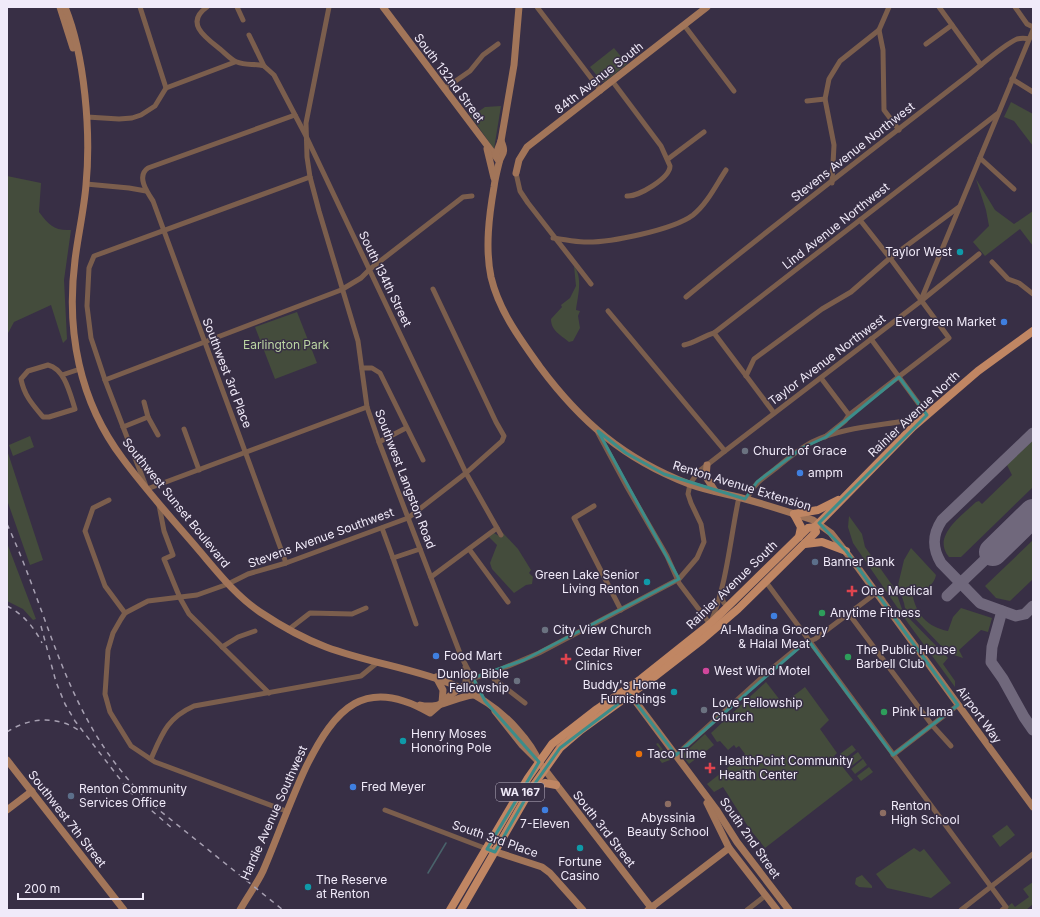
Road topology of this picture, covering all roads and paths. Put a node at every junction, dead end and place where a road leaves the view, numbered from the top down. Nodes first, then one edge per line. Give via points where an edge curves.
1 (60, 7) edge
2 (65, 7) edge
3 (140, 7) edge
4 (207, 7) edge
5 (237, 7) edge
6 (329, 7) edge
7 (383, 7) edge
8 (519, 7) edge
9 (537, 7) edge
10 (707, 7) edge
11 (889, 7) edge
12 (939, 7) edge
13 (1014, 7) edge
14 (697, 10) edge
15 (243, 20) dead end
16 (684, 25) junction
17 (952, 25) junction
18 (1033, 27) edge
19 (879, 30) junction
20 (1033, 30) edge
21 (249, 35) dead end
22 (1029, 39) junction
23 (498, 44) dead end
24 (926, 44) dead end
25 (235, 62) junction
26 (264, 66) junction
27 (981, 66) junction
28 (81, 75) junction
29 (1012, 79) junction
30 (613, 82) junction
31 (166, 88) junction
32 (444, 89) junction
33 (601, 91) junction
34 (734, 91) dead end
35 (1033, 92) edge
36 (825, 99) junction
37 (807, 101) dead end
38 (997, 114) junction
39 (295, 115) junction
40 (87, 117) junction
41 (899, 130) junction
42 (704, 132) dead end
43 (305, 134) junction
44 (486, 146) junction
45 (980, 158) junction
46 (668, 159) junction
47 (499, 161) junction
48 (726, 170) dead end
49 (516, 173) joint
50 (310, 176) junction
51 (495, 180) junction
52 (832, 183) junction
53 (86, 184) junction
54 (1014, 189) dead end
55 (146, 191) junction
56 (472, 196) dead end
57 (627, 196) dead end
58 (960, 206) junction
59 (860, 220) junction
60 (163, 230) junction
61 (553, 238) junction
62 (979, 254) dead end
63 (890, 258) junction
64 (992, 262) dead end
65 (370, 269) junction
66 (590, 284) dead end
67 (433, 289) dead end
68 (341, 290) junction
69 (1033, 294) edge
70 (686, 298) dead end
71 (921, 301) junction
72 (608, 310) dead end
73 (1033, 331) edge
74 (714, 333) junction
75 (871, 339) junction
76 (204, 341) junction
77 (684, 345) dead end
78 (362, 368) junction
79 (80, 369) junction
80 (62, 375) junction
81 (746, 376) junction
82 (900, 377) junction
83 (821, 378) junction
84 (105, 380) junction
85 (144, 402) dead end
86 (368, 407) junction
87 (774, 413) junction
88 (849, 415) junction
89 (927, 415) junction
90 (148, 418) junction
91 (123, 427) junction
92 (914, 427) junction
93 (406, 428) junction
94 (184, 429) dead end
95 (598, 432) junction
96 (158, 435) dead end
97 (826, 437) junction
98 (379, 442) junction
99 (725, 451) junction
100 (246, 452) junction
101 (423, 460) dead end
102 (707, 465) junction
103 (199, 470) junction
104 (466, 473) junction
105 (690, 484) junction
106 (147, 489) junction
107 (715, 491) junction
108 (739, 497) junction
109 (844, 498) junction
110 (109, 500) dead end
111 (747, 500) junction
112 (159, 504) junction
113 (594, 506) dead end
114 (794, 514) junction
115 (408, 518) junction
116 (817, 525) junction
117 (382, 528) junction
118 (496, 528) junction
119 (501, 535) dead end
120 (798, 537) junction
121 (805, 544) junction
122 (420, 549) junction
123 (469, 549) junction
124 (846, 551) junction
125 (393, 558) junction
126 (286, 563) junction
127 (431, 577) junction
128 (679, 579) junction
129 (766, 582) junction
130 (228, 584) junction
131 (876, 593) junction
132 (720, 594) junction
133 (180, 598) junction
134 (508, 602) dead end
135 (729, 607) junction
136 (366, 608) dead end
137 (621, 610) junction
138 (125, 613) junction
139 (848, 614) junction
140 (416, 624) dead end
141 (710, 624) junction
142 (288, 630) junction
143 (255, 631) dead end
144 (808, 641) junction
145 (222, 647) junction
146 (378, 662) junction
147 (465, 664) junction
148 (492, 673) junction
149 (436, 677) junction
150 (473, 678) junction
151 (466, 682) junction
152 (459, 688) junction
153 (628, 692) junction
154 (269, 693) junction
155 (473, 695) junction
156 (484, 701) junction
157 (524, 703) dead end
158 (414, 704) junction
159 (442, 704) junction
160 (958, 705) junction
161 (932, 725) junction
162 (951, 746) dead end
163 (676, 755) junction
164 (893, 755) junction
165 (7, 760) edge
166 (151, 760) junction
167 (539, 762) junction
168 (544, 769) junction
169 (693, 778) junction
170 (556, 785) junction
171 (532, 789) junction
172 (32, 791) junction
173 (1033, 807) edge
174 (7, 810) edge
175 (385, 810) dead end
176 (286, 812) junction
177 (729, 848) junction
178 (487, 849) junction
179 (496, 852) junction
180 (1033, 854) edge
181 (991, 887) junction
182 (765, 896) junction
183 (1004, 908) edge
184 (651, 909) edge
185 (124, 910) edge
186 (240, 910) edge
187 (450, 910) edge
188 (461, 910) edge
189 (583, 910) edge
190 (747, 910) edge
191 (777, 910) edge
192 (789, 910) edge
193 (961, 910) edge

1 - 28 main road, Southwest Sunset Boulevard
2 - 28 main road, Southwest Sunset Boulevard via 78,48
3 - 31 street
4 - 25 street via 199,15 198,30
5 - 15 street
6 - 43 street
7 - 32 main road, South 132nd Street
8 - 47 main road, Renton Avenue Extension via 514,65 501,141 496,154
9 - 33 street
10 - 14 main road, 84th Avenue South
11 - 19 street
12 - 17 street
13 - 18 street via 1027,24
14 - 16 main road, 84th Avenue South
16 - 30 main road, 84th Avenue South
16 - 34 street
17 - 24 street
17 - 27 street
19 - 36 street via 836,66 829,79
19 - 41 street via 883,50 884,110
20 - 22 street
21 - 26 street, South 134th Street
22 - 27 street, Stevens Avenue Northwest via 1017,39
22 - 29 street
23 - 32 street via 483,55 470,71
25 - 26 street
25 - 31 street
26 - 39 street, South 134th Street via 274,75
27 - 41 street, Stevens Avenue Northwest
28 - 40 main road, Southwest Sunset Boulevard
29 - 35 street
29 - 38 street
30 - 33 main road, 84th Avenue South
30 - 46 street
31 - 40 street via 155,106 141,115 119,119
32 - 44 main road, South 132nd Street
33 - 49 main road, 84th Avenue South via 527,147 519,160
36 - 37 street
36 - 52 street via 834,146
38 - 45 street
38 - 59 street, Lind Avenue Northwest
39 - 43 street, South 134th Street
39 - 55 street via 148,168 142,173
40 - 53 main road, Southwest Sunset Boulevard
41 - 52 street, Stevens Avenue Northwest
42 - 46 street
43 - 50 street, Southwest Langston Road
43 - 65 street, South 134th Street
44 - 47 main road, South 132nd Street
44 - 51 main road
45 - 54 street
45 - 58 street
46 - 57 street via 670,170 667,175 639,194
47 - 51 main road, Renton Avenue Extension
48 - 61 street via 700,209 682,221 633,236 598,242
49 - 61 street via 520,191
50 - 60 street
50 - 68 street, Southwest Langston Road
51 - 95 main road, Renton Avenue Extension via 489,224 489,256 491,277 500,303 512,327 561,395
52 - 70 street, Stevens Avenue Northwest via 770,229
53 - 55 street
53 - 79 main road, Southwest Sunset Boulevard via 75,263 73,310 74,343
55 - 60 street, Southwest 3rd Place via 153,201
56 - 65 street via 464,197
58 - 63 street
58 - 71 street
59 - 63 street
59 - 74 street, Lind Avenue Northwest
60 - 76 street, Southwest 3rd Place
60 - 84 street via 94,256 89,268 88,320
61 - 66 street
62 - 71 street, Taylor Avenue Northwest
63 - 71 street
63 - 81 street via 851,292 822,309 754,359
64 - 69 street via 1008,279 1019,282
65 - 68 street via 361,278
65 - 104 street, South 134th Street
67 - 104 street, Stevens Avenue Southwest via 504,436 502,441
68 - 76 street
68 - 78 street, Southwest Langston Road via 354,326
71 - 75 street, Taylor Avenue Northwest
71 - 82 street via 949,338
72 - 99 street
73 - 89 main road, Rainier Avenue North via 978,371
74 - 77 street, Lind Avenue Northwest
74 - 81 street
75 - 82 street
75 - 83 street, Taylor Avenue Northwest
76 - 84 street
76 - 100 street, Southwest 3rd Place
78 - 86 street, Southwest Langston Road
78 - 93 street via 372,368 380,373
79 - 80 street
79 - 106 main road, Southwest Sunset Boulevard via 88,397 104,429 119,454
80 - 80 street via 48,365 28,371 20,379 23,392 43,417 75,409
81 - 87 street
82 - 88 street
82 - 89 street
83 - 87 street, Taylor Avenue Northwest
83 - 88 street
84 - 91 street
85 - 90 street
86 - 98 street, Southwest Langston Road
86 - 100 street
87 - 99 street, Taylor Avenue Northwest
88 - 97 street
89 - 92 main road, Rainier Avenue North
90 - 91 street
90 - 96 street
91 - 106 street
92 - 97 street via 905,421
92 - 109 main road, Rainier Avenue North
93 - 98 street
93 - 101 street
94 - 103 street
95 - 105 main road, Renton Avenue Extension via 645,465
95 - 128 street
97 - 111 street via 802,448 757,482
98 - 115 street, Southwest Langston Road
99 - 102 street, Taylor Avenue Northwest
100 - 103 street
100 - 126 street, Southwest 3rd Place
102 - 105 street, Taylor Avenue Northwest via 694,476
102 - 107 main road via 706,477
103 - 106 street
104 - 115 street, Stevens Avenue Southwest
104 - 118 street, South 134th Street
105 - 107 main road, Renton Avenue Extension
105 - 128 street, Hardie Avenue Southwest via 688,494 701,524 704,542 697,558
106 - 112 main road, Southwest Sunset Boulevard
107 - 108 main road, Renton Avenue Extension
108 - 111 main road, Renton Avenue Extension
108 - 132 street
109 - 114 main road via 818,510
109 - 116 main road, Rainier Avenue North
110 - 138 street via 93,508 85,531 105,586
111 - 114 main road, Renton Avenue Extension
112 - 130 main road, Southwest Sunset Boulevard
112 - 133 street via 164,531 173,555 164,559
113 - 137 street via 574,518
114 - 116 main road, Renton Avenue Extension
114 - 120 main road via 802,527
115 - 117 street, Stevens Avenue Southwest
115 - 122 street, Southwest Langston Road
116 - 120 main road, Rainier Avenue South via 808,528
116 - 121 main road, Rainier Avenue South via 816,532
116 - 124 main road, Airport Way via 831,533
117 - 125 street
117 - 126 street, Stevens Avenue Southwest
118 - 119 street, South 134th Street
118 - 123 street
120 - 135 main road, Rainier Avenue South
121 - 124 main road via 822,542
121 - 129 main road, Rainier Avenue South
122 - 125 street
122 - 127 street, Southwest Langston Road
123 - 127 street
123 - 134 street
124 - 131 main road, Airport Way
125 - 140 street
126 - 130 street, Stevens Avenue Southwest via 248,574
127 - 147 street, Southwest Langston Road
128 - 137 street, Hardie Avenue Southwest
128 - 141 street via 688,596
129 - 144 street
129 - 153 main road, Rainier Avenue South via 703,639
130 - 133 street, Stevens Avenue Southwest
130 - 142 main road, Southwest Sunset Boulevard via 256,610
131 - 139 street
131 - 160 main road, Airport Way
132 - 135 street
132 - 141 street
133 - 138 street, Stevens Avenue Southwest via 148,601
133 - 145 street via 189,614
135 - 141 main road, Rainier Avenue South
136 - 142 street via 352,614 310,613
137 - 148 street, Hardie Avenue Southwest via 539,653
138 - 166 street via 113,633 108,650 106,702 127,741 136,751
139 - 144 street via 815,639
139 - 161 street
141 - 153 main road, Rainier Avenue South
142 - 146 main road, Southwest Sunset Boulevard via 328,648
143 - 145 street via 238,637
144 - 163 street via 769,671
144 - 164 street
145 - 154 street
146 - 149 main road, Southwest Sunset Boulevard
146 - 154 street via 361,676
147 - 150 street, Southwest Langston Road
147 - 151 street, Southwest Langston Road
148 - 150 street, Hardie Avenue Southwest
148 - 157 street via 494,679
149 - 152 main road, Southwest Sunset Boulevard
149 - 159 main road via 443,690
150 - 151 street, Hardie Avenue Southwest
150 - 156 street, Southwest Langston Road
151 - 152 street, Hardie Avenue Southwest
152 - 155 main road, Southwest Sunset Boulevard
152 - 159 main road, Hardie Avenue Southwest
153 - 163 main road, South 2nd Street
153 - 167 main road, Rainier Avenue South via 552,744
153 - 168 main road, Rainier Avenue South via 568,740
154 - 166 street via 204,703 186,710 170,721 163,731
155 - 156 main road, Southwest Sunset Boulevard
155 - 159 main road via 458,697
156 - 167 main road, Southwest Sunset Boulevard via 507,717 536,752
158 - 159 main road, Hardie Avenue Southwest via 432,707
158 - 159 main road, Hardie Avenue Southwest via 430,713
158 - 176 main road, Hardie Avenue Southwest via 395,698 375,698 356,703 339,714 326,730 312,755
160 - 161 street
160 - 173 main road, Airport Way
161 - 162 street
161 - 164 street
163 - 169 main road, South 2nd Street
164 - 181 street
165 - 172 main road, Southwest 7th Street
166 - 176 street
167 - 168 main road, South 3rd Street
167 - 178 main road, Rainier Avenue South / WA 167
168 - 170 main road, South 3rd Street
168 - 171 main road, Rainier Avenue South / WA 167
169 - 177 main road, South 2nd Street
169 - 192 main road, South 2nd Street via 737,842
170 - 171 main road via 543,783
170 - 184 main road, South 3rd Street
171 - 179 main road, Rainier Avenue South / WA 167
172 - 174 main road
172 - 185 main road, Southwest 7th Street
175 - 178 street, South 3rd Place
176 - 186 main road, Hardie Avenue Southwest via 262,872
177 - 182 main road, South 2nd Street
177 - 184 main road
178 - 179 main road, South 3rd Place
178 - 187 main road, Rainier Avenue South / WA 167
179 - 188 main road, Rainier Avenue South / WA 167
179 - 189 main road, South 3rd Place via 542,867
180 - 181 street
181 - 183 street
181 - 193 street
182 - 190 street
182 - 191 main road, South 2nd Street

